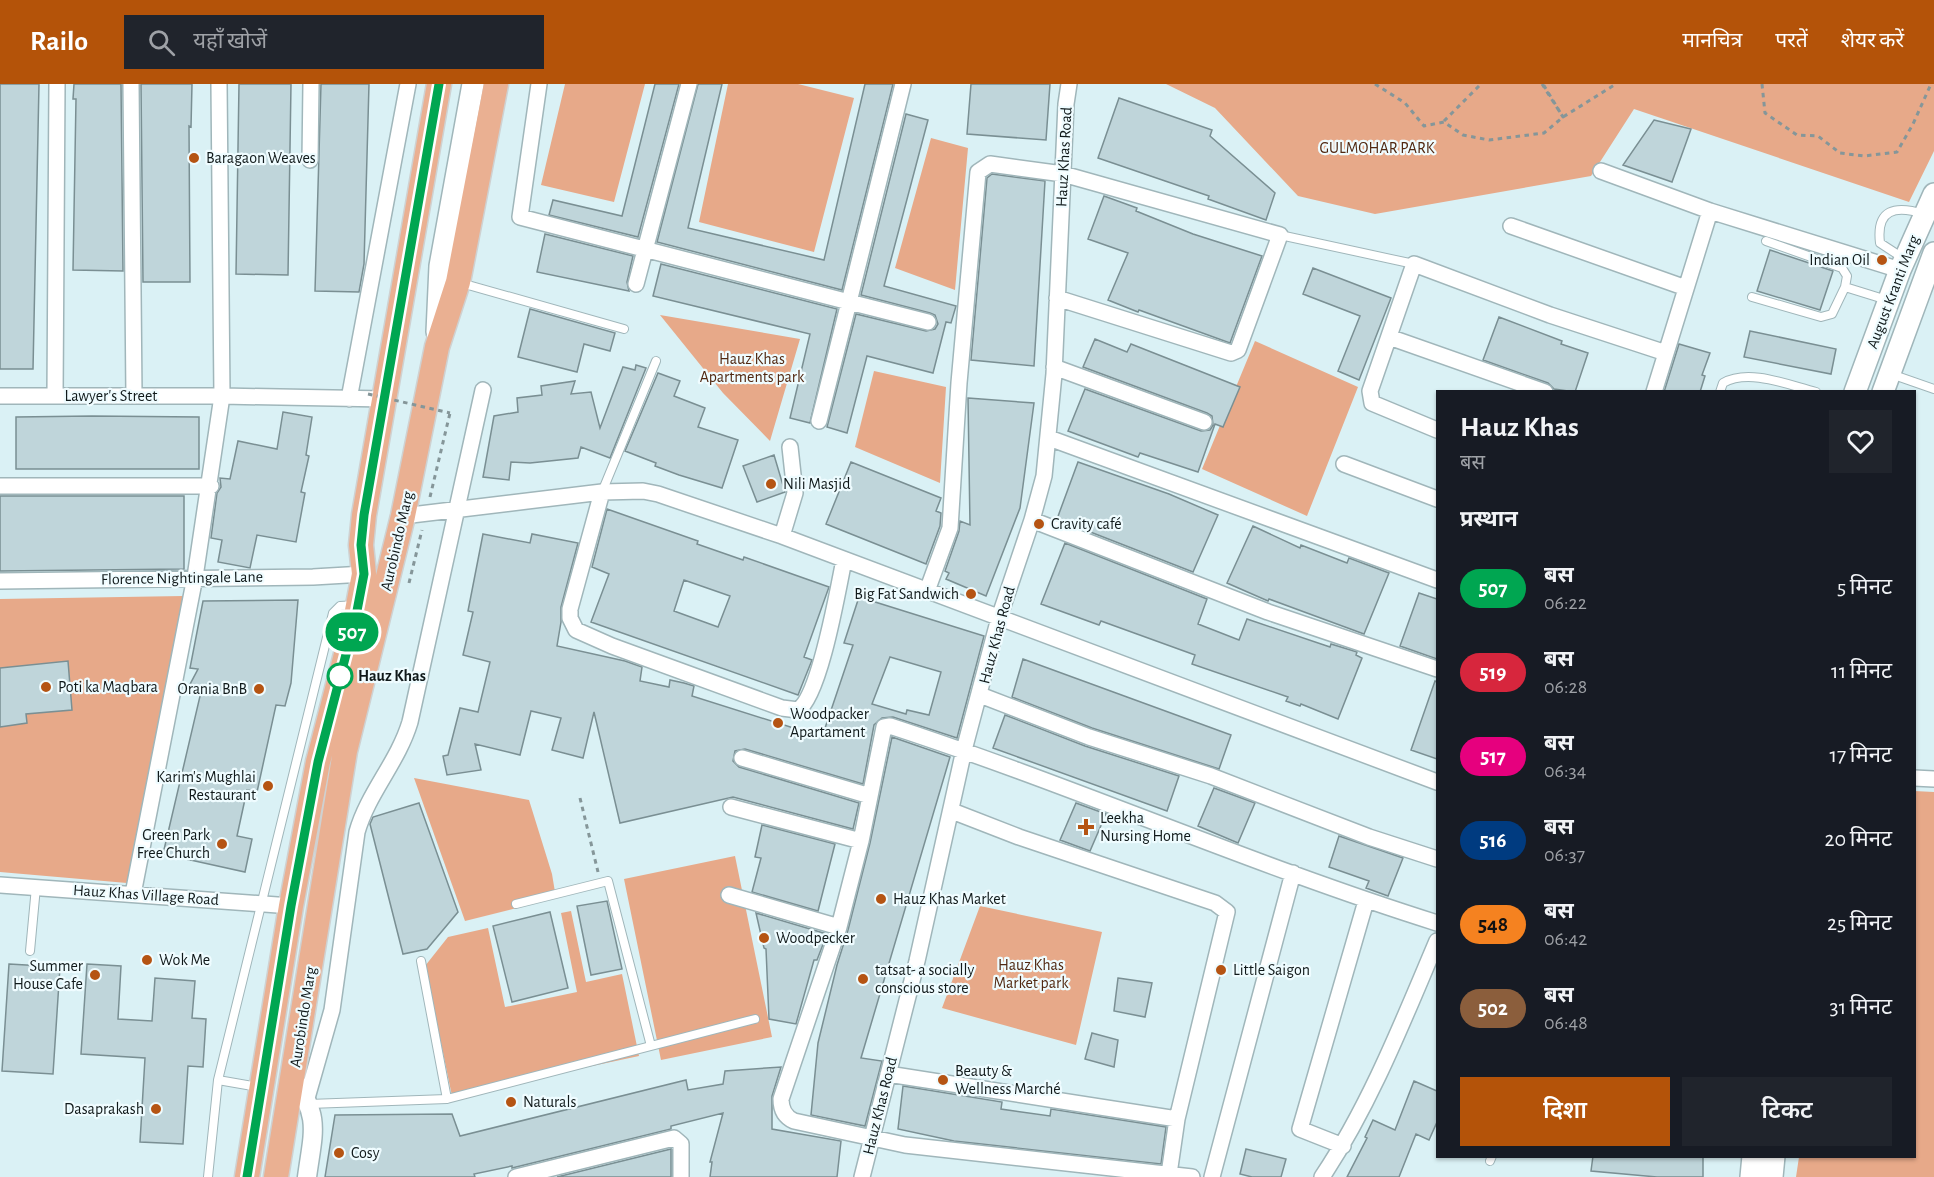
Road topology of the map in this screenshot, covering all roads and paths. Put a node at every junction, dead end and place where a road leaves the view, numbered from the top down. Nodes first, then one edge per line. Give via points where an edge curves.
1 (57, 84) edge
2 (130, 84) edge
3 (219, 84) edge
4 (311, 84) edge
5 (408, 84) edge
6 (439, 84) edge
7 (473, 84) edge
8 (496, 84) edge
9 (539, 84) edge
10 (688, 84) edge
11 (903, 84) edge
12 (1069, 84) edge
13 (1375, 84) edge
14 (1481, 84) edge
15 (1543, 84) edge
16 (1616, 84) edge
17 (1762, 84) edge
18 (1931, 84) edge
19 (1563, 117) junction
20 (1444, 122) junction
21 (310, 160) dead end
22 (1601, 171) dead end
23 (1063, 174) junction
24 (1934, 194) edge
25 (1710, 211) junction
26 (1924, 214) junction
27 (1511, 226) dead end
28 (1280, 235) junction
29 (1766, 241) dead end
30 (646, 251) junction
31 (1934, 253) edge
32 (1414, 264) junction
33 (1902, 264) junction
34 (458, 282) junction
35 (636, 284) dead end
36 (1845, 287) junction
37 (1686, 288) junction
38 (1752, 297) dead end
39 (1057, 298) junction
40 (1888, 300) junction
41 (849, 302) junction
42 (928, 322) dead end
43 (624, 328) dead end
44 (1389, 337) junction
45 (437, 347) junction
46 (1666, 353) junction
47 (656, 361) dead end
48 (1054, 367) junction
49 (1887, 383) edge
50 (1934, 389) edge
51 (483, 390) dead end
52 (1539, 390) edge
53 (1655, 390) edge
54 (1721, 390) edge
55 (1807, 390) edge
56 (1856, 390) edge
57 (0, 396) edge
58 (55, 396) junction
59 (134, 396) junction
60 (222, 396) junction
61 (377, 396) junction
62 (349, 399) junction
63 (450, 412) dead end
64 (819, 421) dead end
65 (1204, 422) dead end
66 (1436, 430) edge
67 (1049, 438) junction
68 (790, 447) dead end
69 (1344, 464) dead end
70 (0, 486) edge
71 (210, 486) junction
72 (602, 492) junction
73 (1436, 499) edge
74 (458, 510) junction
75 (404, 516) junction
76 (1032, 520) junction
77 (782, 536) junction
78 (844, 560) junction
79 (364, 574) junction
80 (195, 577) junction
81 (1436, 580) edge
82 (0, 581) edge
83 (927, 591) junction
84 (358, 605) junction
85 (999, 618) junction
86 (1436, 669) edge
87 (980, 695) junction
88 (964, 750) junction
89 (742, 758) dead end
90 (1916, 778) edge
91 (1934, 779) edge
92 (1436, 782) edge
93 (870, 796) junction
94 (580, 798) dead end
95 (731, 807) dead end
96 (952, 811) junction
97 (861, 841) junction
98 (1436, 860) edge
99 (1293, 873) junction
100 (600, 883) junction
101 (0, 885) edge
102 (36, 888) junction
103 (133, 894) junction
104 (729, 895) dead end
105 (1366, 901) junction
106 (262, 904) junction
107 (516, 904) dead end
108 (291, 906) junction
109 (1436, 923) edge
110 (839, 927) junction
111 (1436, 943) edge
112 (30, 951) dead end
113 (421, 961) dead end
114 (755, 1019) dead end
115 (651, 1046) junction
116 (888, 1074) junction
117 (293, 1078) junction
118 (218, 1080) junction
119 (261, 1087) junction
120 (447, 1100) junction
121 (308, 1101) junction
122 (1177, 1119) junction
123 (873, 1138) junction
124 (1343, 1146) junction
125 (1753, 1158) edge
126 (1774, 1158) edge
127 (1168, 1174) junction
128 (208, 1177) edge
129 (247, 1177) edge
130 (276, 1177) edge
131 (307, 1177) edge
132 (516, 1177) edge
133 (681, 1177) edge
134 (862, 1177) edge
135 (1192, 1177) edge
136 (1212, 1177) edge
137 (1322, 1177) edge
138 (1751, 1177) edge
139 (1772, 1177) edge

1 - 58 street
2 - 59 street
3 - 60 street
4 - 21 street
5 - 62 street
6 - 61 highway, Aurobindo Marg
7 - 45 main road via 440,266
8 - 34 highway, Aurobindo Marg
9 - 30 street via 520,217
10 - 30 street
11 - 41 street
12 - 23 street, Hauz Khas Road
13 - 20 path via 1405,103 1424,126
14 - 20 path
15 - 19 path
16 - 19 path
17 - 18 path via 1765,113 1797,135 1818,136 1840,153 1864,156 1898,152
19 - 20 path via 1544,133 1489,140 1463,135
22 - 25 street
23 - 28 street
23 - 39 street, Hauz Khas Road
23 - 83 street via 990,164 978,172 950,528
24 - 26 main road, August Kranti Marg
25 - 33 street
25 - 37 street
26 - 33 main road, August Kranti Marg
26 - 33 lane via 1892,210 1882,218 1878,230 1880,243
27 - 37 street
28 - 32 lane
28 - 39 street via 1238,350 1231,354
29 - 36 lane via 1842,268 1847,276
30 - 35 street
30 - 41 street
31 - 49 main road, August Kranti Marg
32 - 44 street
32 - 46 street
33 - 40 main road, August Kranti Marg
34 - 43 lane
34 - 45 highway, Aurobindo Marg
36 - 38 lane via 1832,314 1821,317
36 - 40 lane
37 - 46 street
39 - 48 street, Hauz Khas Road
40 - 56 main road, August Kranti Marg
41 - 42 street
41 - 64 street
44 - 52 street
44 - 66 street via 1370,391 1372,403
45 - 75 highway, Aurobindo Marg
46 - 53 street
47 - 72 lane
48 - 65 street
48 - 67 street, Hauz Khas Road
49 - 50 lane
51 - 74 street
54 - 55 lane via 1723,383 1734,376 1746,376
57 - 58 street, Lawyer's Street
58 - 59 street, Lawyer's Street
59 - 60 street, Lawyer's Street
60 - 62 street, Lawyer's Street
60 - 71 street
61 - 62 street, Lawyer's Street
61 - 63 path, bridge
61 - 79 highway, Aurobindo Marg via 361,545
67 - 76 street, Hauz Khas Road
67 - 81 street
68 - 77 street via 795,493
69 - 73 street
70 - 71 street
71 - 80 street
72 - 74 street
72 - 77 street via 658,494
72 - 78 street via 570,609 576,630 782,708 798,710 807,701 822,658
74 - 75 street
74 - 121 street via 408,729 357,832 332,1010
75 - 117 highway, Aurobindo Marg via 345,751
76 - 85 street, Hauz Khas Road
76 - 86 street via 1268,612
77 - 78 street
78 - 83 street
79 - 80 street, Florence Nightingale Lane
79 - 84 highway, Aurobindo Marg
80 - 82 street, Florence Nightingale Lane
80 - 103 street
83 - 85 street
84 - 106 lane via 340,606 333,613
84 - 108 highway, Aurobindo Marg via 318,762
85 - 87 street, Hauz Khas Road
85 - 92 street
87 - 88 street, Hauz Khas Road
87 - 98 street
88 - 93 street via 884,727
88 - 96 street, Hauz Khas Road
88 - 99 street
89 - 93 street
90 - 91 street
93 - 97 street
94 - 100 path
95 - 97 street
96 - 116 street, Hauz Khas Road
96 - 122 street via 1225,909 1226,923
97 - 110 street
99 - 105 street
99 - 136 street
100 - 107 lane
100 - 115 lane via 608,881
101 - 102 street, Hauz Khas Village Road
102 - 103 street, Hauz Khas Village Road
102 - 112 lane
103 - 106 street, Hauz Khas Village Road
104 - 110 street
105 - 109 street
105 - 124 street via 1300,1129
106 - 108 street, Hauz Khas Village Road
106 - 118 lane
108 - 119 highway, Aurobindo Marg
110 - 123 street via 781,1104 787,1118 794,1121
111 - 124 street
113 - 120 lane
114 - 115 lane
115 - 120 lane
116 - 122 street
116 - 123 street, Hauz Khas Road
117 - 121 street
117 - 130 highway, Aurobindo Marg
118 - 119 lane
118 - 128 lane
119 - 129 highway, Aurobindo Marg
120 - 121 lane
121 - 131 street via 314,1120
122 - 127 street
123 - 127 street via 905,1145
123 - 134 street, Hauz Khas Road
124 - 137 street
125 - 138 main road
126 - 139 main road
127 - 135 street
132 - 133 street via 674,1138 681,1144

